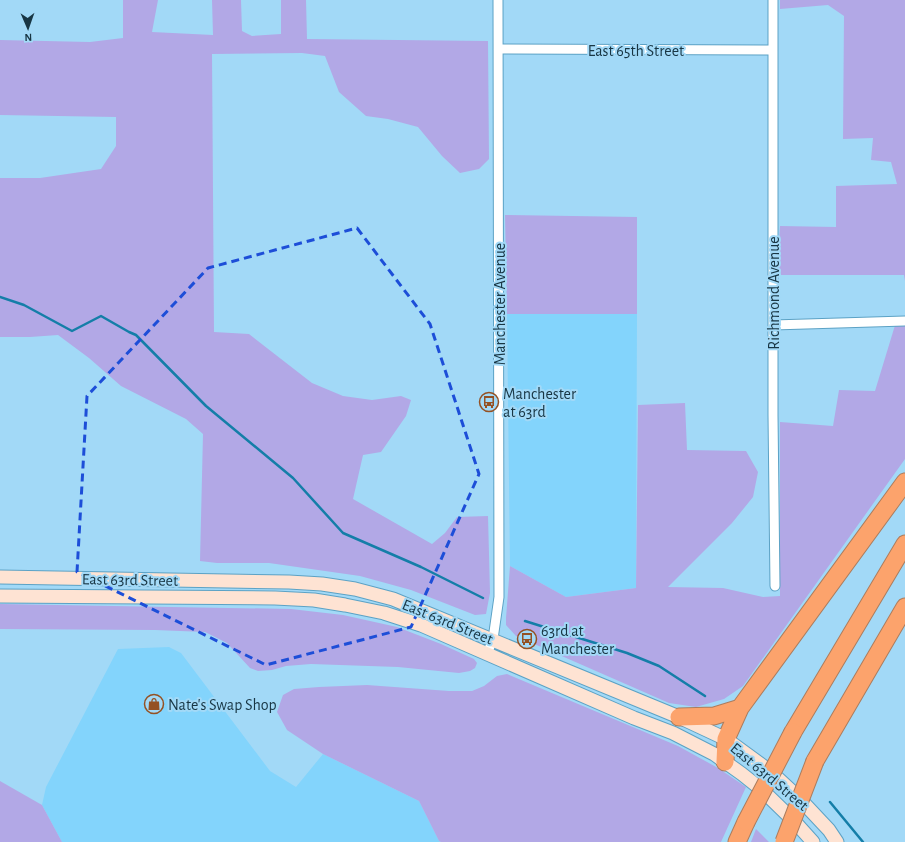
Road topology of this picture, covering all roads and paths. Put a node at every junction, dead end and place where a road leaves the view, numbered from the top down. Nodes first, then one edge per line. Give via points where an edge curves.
1 (498, 0) edge
2 (772, 0) edge
3 (498, 49) junction
4 (773, 50) junction
5 (905, 321) edge
6 (773, 325) junction
7 (905, 482) edge
8 (905, 544) edge
9 (0, 577) edge
10 (775, 586) dead end
11 (0, 596) edge
12 (905, 607) edge
13 (493, 639) junction
14 (487, 654) junction
15 (740, 708) junction
16 (680, 717) junction
17 (726, 739) junction
18 (725, 762) junction
19 (737, 842) edge
20 (784, 842) edge
21 (813, 842) edge
22 (837, 842) edge

1 - 3 street, Manchester Avenue
2 - 4 street, Richmond Avenue
3 - 4 street, East 65th Street
3 - 13 street, Manchester Avenue via 500,597
4 - 6 street, Richmond Avenue
5 - 6 street
6 - 10 street, Richmond Avenue
7 - 15 highway
8 - 19 highway, bridge via 793,732
9 - 13 main road, East 63rd Street via 322,584 393,599
11 - 14 main road, East 63rd Street via 314,600 384,613 421,625
12 - 20 highway, bridge via 815,761
13 - 14 street, Manchester Avenue
13 - 16 main road, East 63rd Street
14 - 18 main road, East 63rd Street via 673,733
15 - 16 highway via 714,716
15 - 17 highway
16 - 17 main road, East 63rd Street
17 - 18 highway
17 - 22 main road, East 63rd Street via 798,797
18 - 21 main road, East 63rd Street via 762,790

